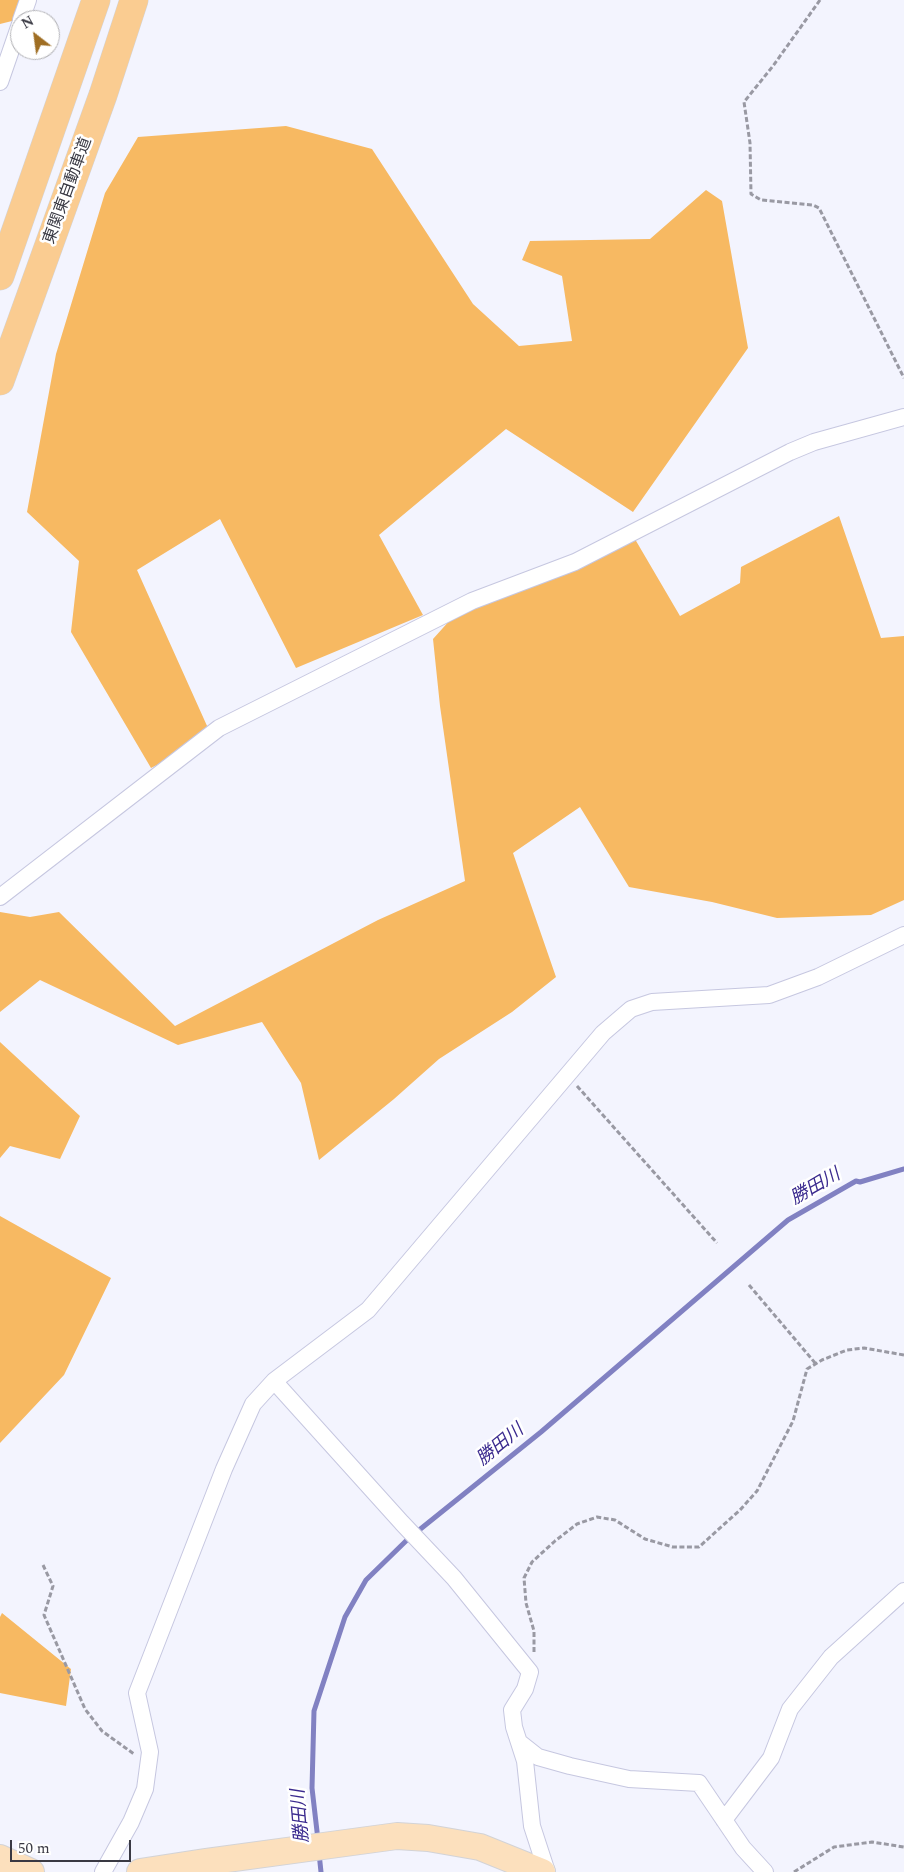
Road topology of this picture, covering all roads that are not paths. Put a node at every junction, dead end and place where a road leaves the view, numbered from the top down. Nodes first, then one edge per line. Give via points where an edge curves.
1 (96, 0) edge
2 (134, 0) edge
3 (10, 53) edge
4 (0, 82) edge
5 (0, 276) edge
6 (0, 381) edge
7 (904, 416) edge
8 (0, 897) edge
9 (904, 935) edge
10 (274, 1381) junction
11 (904, 1591) edge
12 (519, 1742) junction
13 (724, 1820) junction
14 (0, 1858) edge
15 (30, 1872) edge
16 (103, 1872) edge
17 (140, 1872) edge
18 (542, 1872) edge
19 (547, 1872) edge
20 (765, 1872) edge

1 - 5 highway
2 - 6 highway, 東関東自動車道 via 103,96
3 - 4 street
7 - 8 street via 790,452 575,562 472,601 219,728
9 - 10 street via 818,977 769,994 652,1002 631,1010 602,1033 368,1310
10 - 12 street via 454,1578 530,1672 525,1689 512,1710
10 - 16 street via 253,1404 224,1469 137,1692 150,1752 145,1789
11 - 13 street via 831,1657 790,1709 770,1758
12 - 13 street via 538,1757 570,1766 629,1778 699,1783
12 - 19 street via 525,1761 532,1826
13 - 20 street
14 - 15 main road
17 - 18 main road via 397,1836 480,1847

